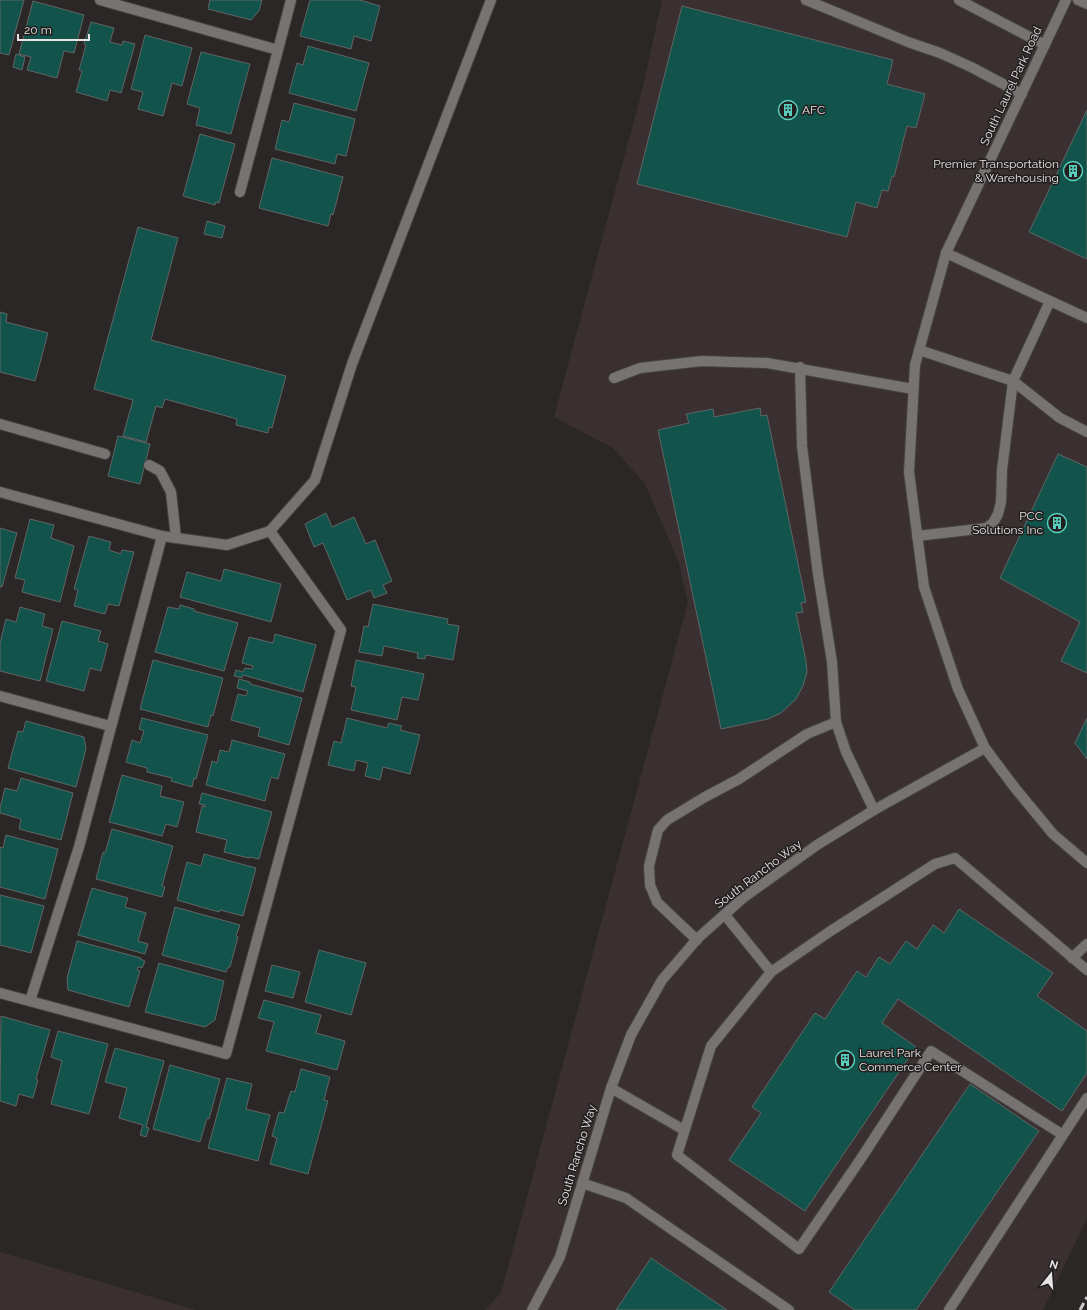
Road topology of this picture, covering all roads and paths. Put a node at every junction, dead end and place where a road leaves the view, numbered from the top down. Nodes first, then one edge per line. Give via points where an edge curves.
1 (100, 0) edge
2 (291, 0) edge
3 (491, 0) edge
4 (806, 0) edge
5 (959, 0) edge
6 (1066, 0) edge
7 (1078, 0) edge
8 (1087, 4) edge
9 (1045, 45) junction
10 (278, 50) junction
11 (1022, 94) junction
12 (240, 192) dead end
13 (946, 253) junction
14 (1050, 301) junction
15 (1087, 318) edge
16 (919, 350) junction
17 (800, 368) junction
18 (614, 378) dead end
19 (1013, 381) junction
20 (913, 389) junction
21 (0, 424) edge
22 (1087, 432) edge
23 (105, 454) dead end
24 (149, 465) dead end
25 (0, 492) edge
26 (270, 531) junction
27 (162, 536) junction
28 (917, 536) junction
29 (176, 538) junction
30 (0, 696) edge
31 (836, 722) junction
32 (110, 726) junction
33 (985, 748) junction
34 (874, 810) junction
35 (1087, 863) edge
36 (725, 915) junction
37 (697, 940) junction
38 (1087, 944) edge
39 (1072, 958) junction
40 (1087, 970) edge
41 (771, 972) junction
42 (0, 993) edge
43 (30, 1001) junction
44 (611, 1088) junction
45 (1087, 1098) edge
46 (684, 1130) junction
47 (1063, 1135) junction
48 (582, 1183) junction
49 (532, 1310) edge
50 (789, 1310) edge
51 (949, 1310) edge

1 - 10 street
2 - 10 street
3 - 26 street via 352,364 315,480
4 - 11 street via 940,53
5 - 9 street
6 - 9 street, South Laurel Park Road
7 - 8 street
9 - 11 street, South Laurel Park Road
10 - 12 street
11 - 13 street, South Laurel Park Road
13 - 14 street
13 - 16 street, South Laurel Park Road
14 - 15 street
14 - 19 street
16 - 19 street
16 - 20 street, South Laurel Park Road
17 - 18 street via 767,363 702,361 640,368
17 - 20 street
17 - 31 street via 802,446 832,662
19 - 22 street via 1060,418
19 - 28 street via 1002,470 1001,502 993,523 986,528
20 - 28 street, South Laurel Park Road via 909,472
21 - 23 street
24 - 29 street via 160,471 171,492
25 - 27 street
26 - 29 street via 227,545
26 - 43 street via 341,630 226,1054
27 - 29 street
27 - 32 street
28 - 33 street, South Laurel Park Road via 924,588 958,689
30 - 32 street
31 - 34 street via 846,752
31 - 37 street via 807,734 739,779 667,820 658,830 649,866 650,885 657,902
32 - 43 street via 79,847
33 - 34 street, South Rancho Way
33 - 35 street, South Laurel Park Road via 1053,834
34 - 36 street, South Rancho Way via 818,845 743,898
36 - 37 street, South Rancho Way
36 - 41 street
37 - 44 street, South Rancho Way via 662,980 631,1035
38 - 39 street
39 - 40 street
39 - 41 street via 955,858 936,864
41 - 46 street via 711,1046
42 - 43 street
44 - 46 street
44 - 48 street, South Rancho Way
45 - 47 street
46 - 47 street via 677,1155 799,1249 930,1051
47 - 51 street
48 - 49 street, South Rancho Way via 560,1257
48 - 50 street via 626,1198

